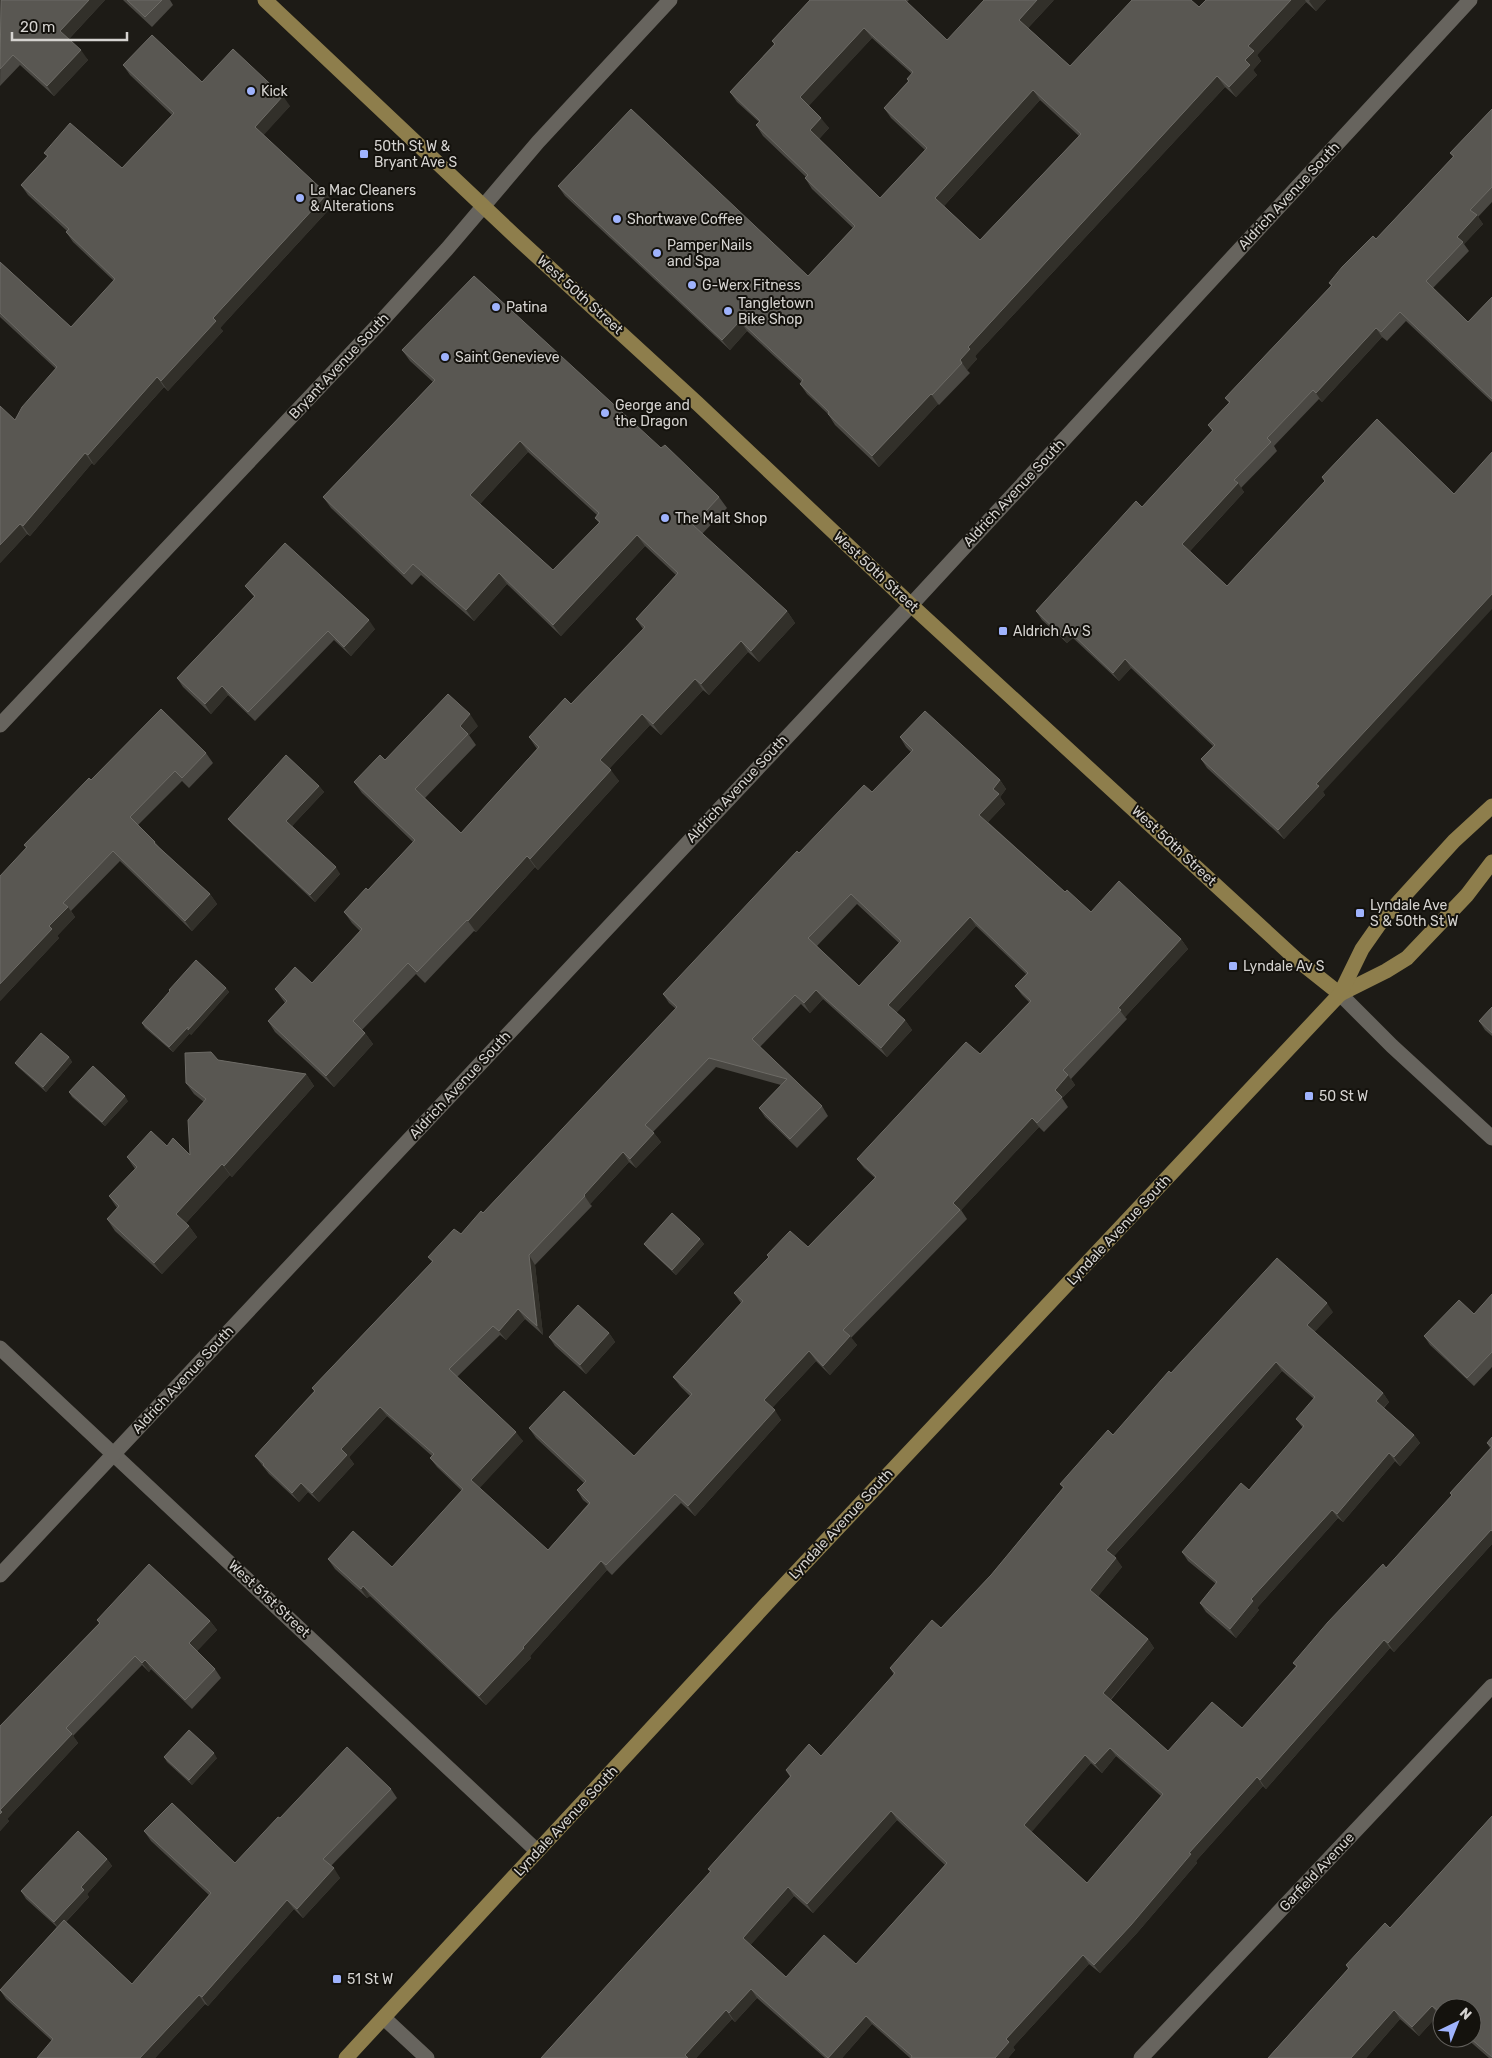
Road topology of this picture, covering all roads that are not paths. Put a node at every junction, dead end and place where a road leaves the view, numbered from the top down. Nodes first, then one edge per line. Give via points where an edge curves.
1 (266, 0) edge
2 (670, 0) edge
3 (1470, 0) edge
4 (483, 206) junction
5 (911, 605) junction
6 (0, 725) edge
7 (1492, 806) edge
8 (1492, 862) edge
9 (1340, 994) junction
10 (1492, 1138) edge
11 (0, 1348) edge
12 (113, 1454) junction
13 (0, 1575) edge
14 (1492, 1686) edge
15 (538, 1851) junction
16 (384, 2018) junction
17 (346, 2058) edge
18 (427, 2058) edge
19 (1141, 2058) edge

1 - 4 main road, West 50th Street
2 - 4 street, Bryant Avenue South
3 - 5 street, Aldrich Avenue South
4 - 5 main road, West 50th Street
4 - 6 street, Bryant Avenue South via 377,326
5 - 9 main road, West 50th Street via 1296,959
5 - 12 street, Aldrich Avenue South
7 - 9 main road, Lyndale Avenue South via 1454,841 1382,919 1370,935
8 - 9 main road, Lyndale Avenue South via 1467,895 1407,958
9 - 10 street, West 50th Street
9 - 15 main road, Lyndale Avenue South via 891,1470
11 - 12 street, West 51st Street
12 - 13 street, Aldrich Avenue South
12 - 15 street, West 51st Street
14 - 19 street, Garfield Avenue
15 - 16 main road, Lyndale Avenue South
16 - 17 main road, Lyndale Avenue South
16 - 18 street

